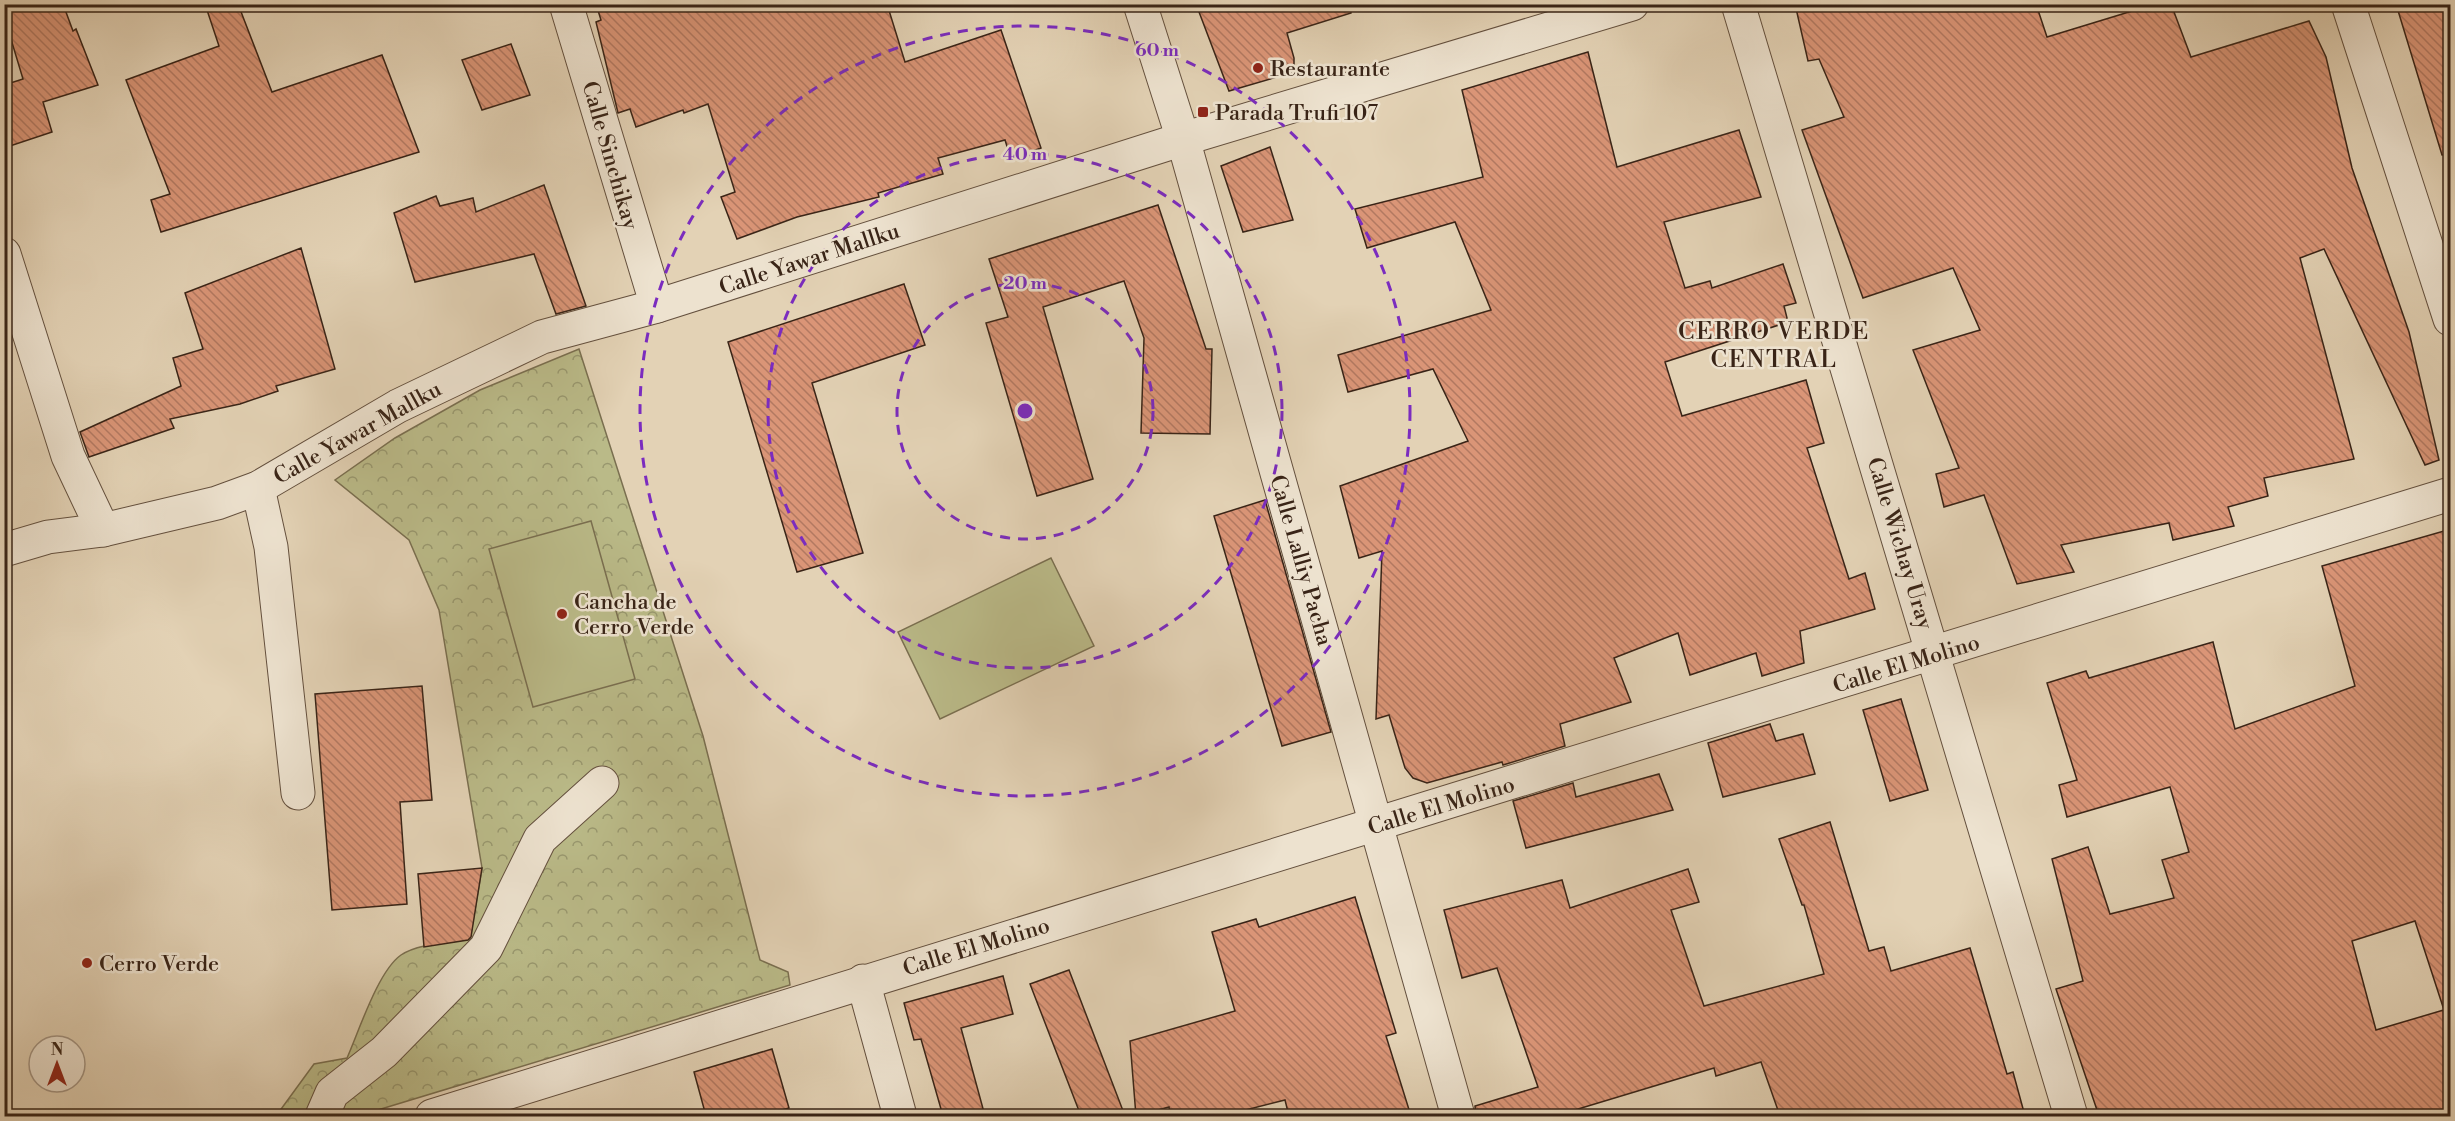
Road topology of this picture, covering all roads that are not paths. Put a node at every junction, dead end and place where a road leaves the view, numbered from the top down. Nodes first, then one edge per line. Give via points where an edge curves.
1 (566, 4) edge
2 (1140, 4) edge
3 (1632, 4) edge
4 (1738, 4) edge
5 (2348, 4) edge
6 (1183, 139) junction
7 (4, 254) edge
8 (657, 306) junction
9 (2451, 320) edge
10 (258, 488) junction
11 (2451, 494) edge
12 (103, 530) junction
13 (4, 550) edge
14 (1935, 655) junction
15 (602, 783) dead end
16 (298, 793) dead end
17 (1376, 825) junction
18 (863, 981) junction
19 (322, 1116) edge
20 (432, 1116) edge
21 (900, 1116) edge
22 (1458, 1116) edge
23 (2071, 1116) edge

1 - 8 street, Calle Sinchikay
2 - 6 street, Calle Lalliy Pacha
3 - 6 street, Calle Yawar Mallku
4 - 14 street, Calle Wichay Uray
5 - 9 street
6 - 8 street, Calle Yawar Mallku
6 - 17 street, Calle Lalliy Pacha
7 - 12 street via 68,456
8 - 10 street, Calle Yawar Mallku via 542,337 398,406
10 - 12 street, Calle Yawar Mallku via 217,503
10 - 16 street via 271,547
11 - 14 street, Calle El Molino
12 - 13 street, Calle Yawar Mallku via 48,537
14 - 17 street, Calle El Molino
14 - 23 street, Calle Wichay Uray
15 - 19 street via 540,839 486,948 384,1052 332,1093
17 - 18 street, Calle El Molino
17 - 22 street, Calle Lalliy Pacha
18 - 20 street, Calle El Molino
18 - 21 street

